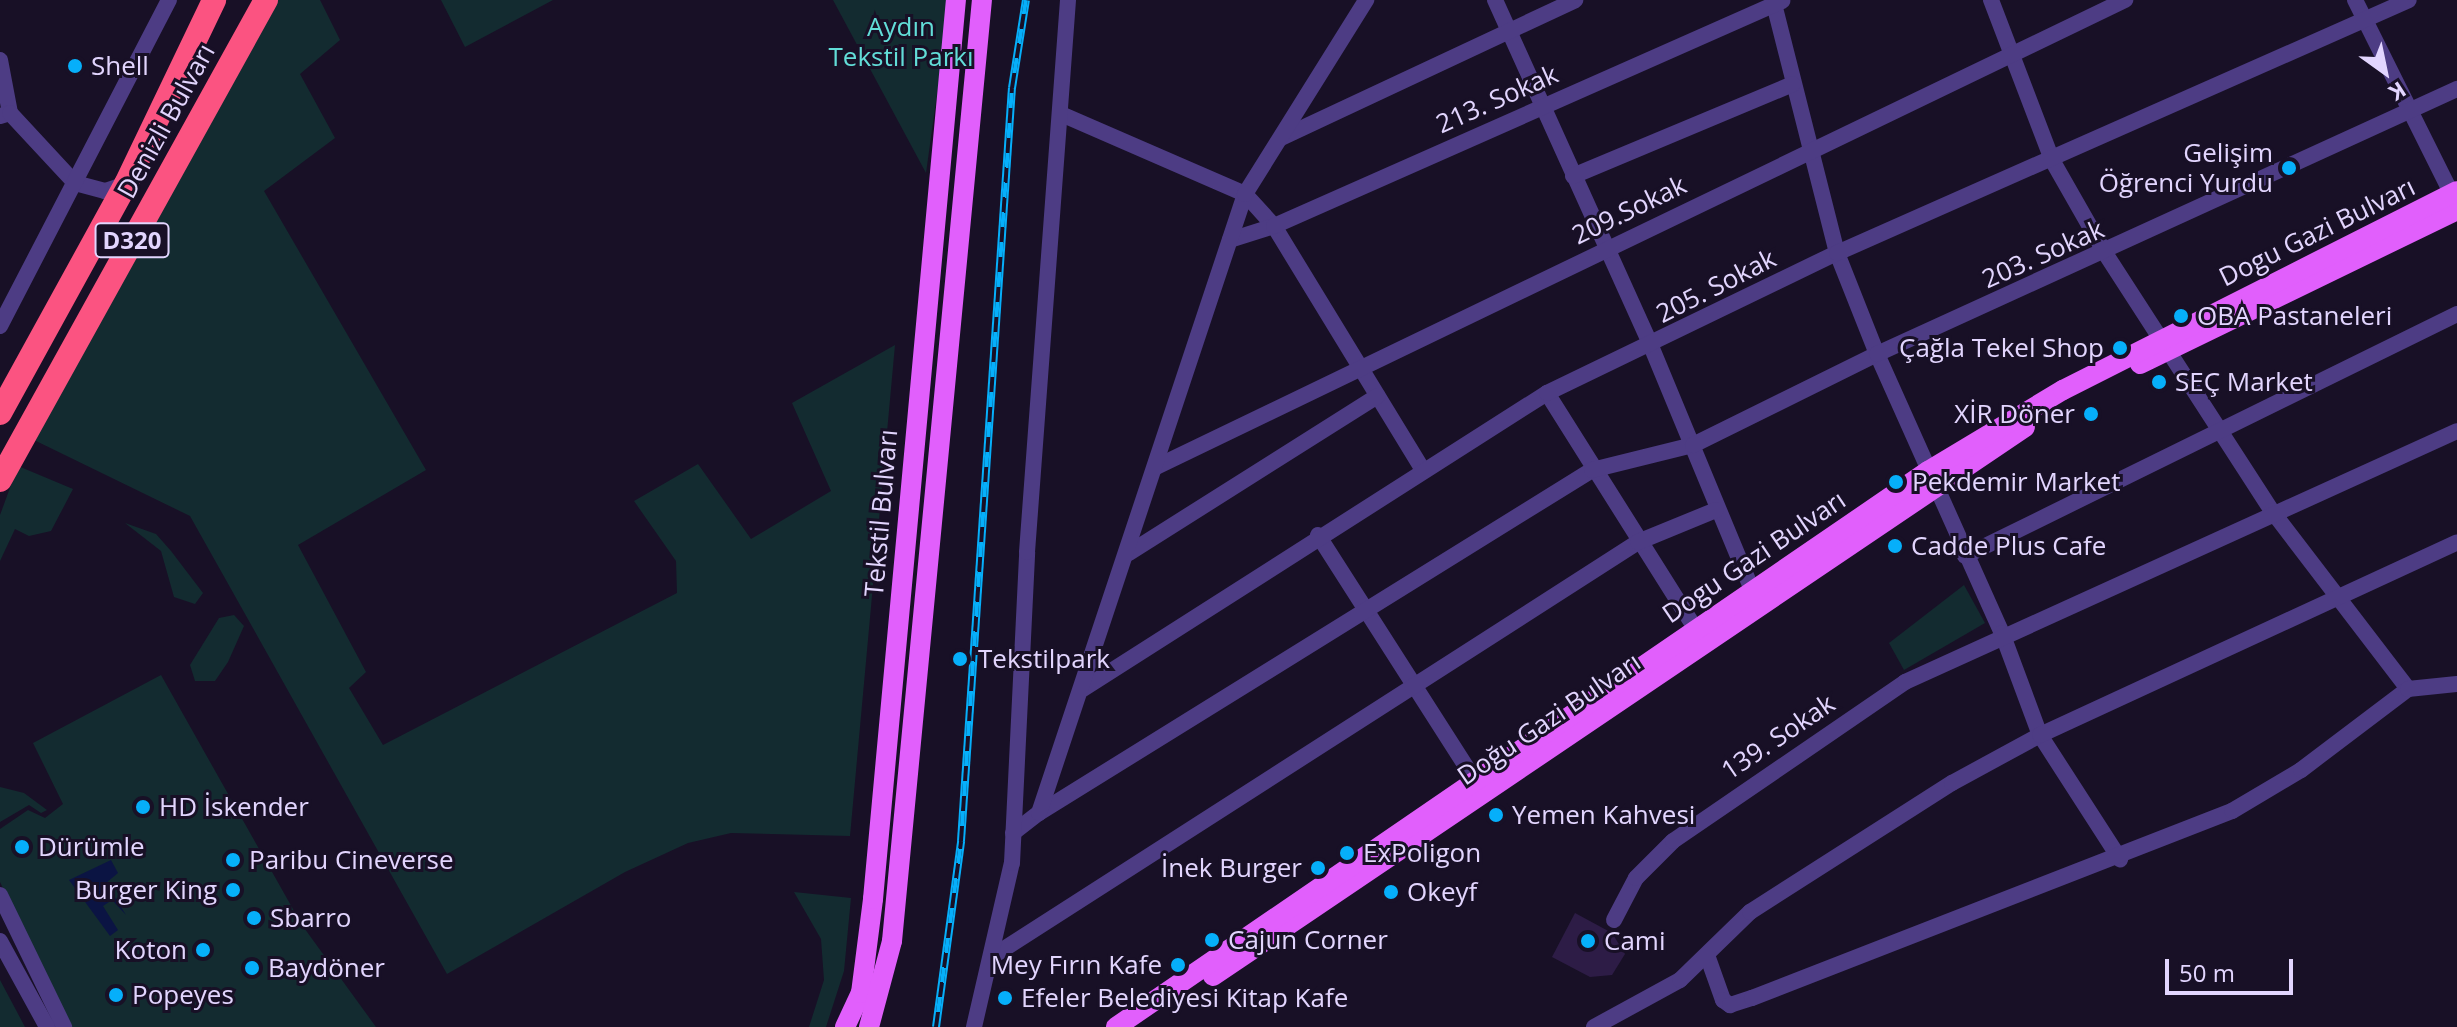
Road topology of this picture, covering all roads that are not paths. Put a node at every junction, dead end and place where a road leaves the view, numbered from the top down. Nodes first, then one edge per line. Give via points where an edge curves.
1 (169, 0) edge
2 (214, 0) edge
3 (266, 0) edge
4 (956, 0) edge
5 (982, 0) edge
6 (1068, 0) edge
7 (1366, 0) edge
8 (1495, 0) edge
9 (1575, 0) edge
10 (1991, 0) edge
11 (2125, 0) edge
12 (2355, 0) edge
13 (2409, 0) edge
14 (1777, 1) edge
15 (2366, 21) junction
16 (1509, 31) junction
17 (2011, 51) junction
18 (0, 60) edge
19 (1793, 84) junction
20 (2457, 89) edge
21 (1541, 105) junction
22 (2411, 110) junction
23 (5, 114) edge
24 (1061, 114) junction
25 (1281, 138) junction
26 (1809, 148) junction
27 (2052, 160) junction
28 (1573, 176) junction
29 (75, 183) junction
30 (126, 184) junction
31 (1245, 194) junction
32 (2456, 200) edge
33 (1274, 226) junction
34 (1230, 240) junction
35 (1607, 248) junction
36 (1837, 253) junction
37 (2105, 253) junction
38 (2457, 314) edge
39 (0, 326) edge
40 (2165, 344) junction
41 (1651, 346) junction
42 (1877, 354) junction
43 (1362, 367) junction
44 (1547, 393) junction
45 (1377, 396) junction
46 (0, 413) edge
47 (2218, 427) junction
48 (2457, 431) edge
49 (1693, 445) junction
50 (1156, 467) junction
51 (1423, 470) junction
52 (1592, 470) junction
53 (1932, 479) junction
54 (0, 480) edge
55 (1716, 510) junction
56 (2272, 511) junction
57 (1318, 535) junction
58 (1638, 542) junction
59 (2457, 542) edge
60 (1129, 553) junction
61 (1965, 556) junction
62 (1752, 590) junction
63 (2341, 598) junction
64 (1368, 608) junction
65 (1705, 629) junction
66 (2002, 633) junction
67 (1415, 684) junction
68 (2457, 684) edge
69 (1083, 689) junction
70 (2408, 689) junction
71 (2040, 735) junction
72 (1479, 787) junction
73 (1039, 813) junction
74 (1013, 833) junction
75 (2120, 859) junction
76 (0, 895) edge
77 (1614, 920) dead end
78 (0, 941) edge
79 (1707, 955) junction
80 (993, 956) junction
81 (47, 1027) edge
82 (64, 1027) edge
83 (845, 1027) edge
84 (869, 1027) edge
85 (974, 1027) edge
86 (1116, 1027) edge
87 (1136, 1027) edge
88 (1594, 1027) edge

1 - 29 street
2 - 30 highway, Denizli Bulvarı / D320
3 - 54 highway, Denizli Bulvarı / D320
4 - 83 main road, Tekstil Bulvarı via 870,923 861,993
5 - 84 main road, Tekstil Bulvarı via 892,941
6 - 24 street
7 - 25 street
8 - 16 street
9 - 16 street
10 - 17 street
11 - 17 street, 209.Sokak
12 - 15 street
13 - 15 street, 205. Sokak
14 - 19 street
14 - 21 street, 213. Sokak
15 - 22 street
15 - 27 street, 205. Sokak
16 - 21 street
16 - 25 street
17 - 26 street, 209.Sokak
17 - 27 street
18 - 23 street
19 - 26 street
19 - 28 street
20 - 22 street, 203. Sokak
21 - 28 street
21 - 33 street, 213. Sokak
22 - 32 street
22 - 37 street, 203. Sokak
23 - 29 street
24 - 31 street
24 - 74 street via 1027,552
25 - 31 street
26 - 35 street, 209.Sokak
26 - 36 street
27 - 36 street, 205. Sokak
27 - 37 street
28 - 35 street
29 - 30 street via 105,191
29 - 39 street
30 - 46 highway, Denizli Bulvarı / D320
31 - 33 street
31 - 34 street
32 - 40 main road, Doğu Gazi Bulvarı
33 - 34 street, 213. Sokak
33 - 43 street
34 - 50 street
35 - 41 street
35 - 43 street, 209.Sokak
36 - 41 street, 205. Sokak
36 - 42 street
37 - 40 street
37 - 42 street, 203. Sokak
38 - 47 street
40 - 47 street
40 - 53 main road, Doğu Gazi Bulvarı
41 - 44 street, 205. Sokak
41 - 49 street
42 - 49 street, 203. Sokak
42 - 53 street
43 - 45 street
43 - 50 street, 209.Sokak
44 - 51 street, 205. Sokak
44 - 52 street
45 - 51 street
45 - 60 street
47 - 56 street
47 - 61 street
48 - 56 street, 139. Sokak
49 - 52 street, 203. Sokak
49 - 55 street
50 - 60 street
51 - 57 street, 205. Sokak
52 - 58 street
52 - 64 street, 203. Sokak
53 - 61 street
53 - 62 main road, Dogu Gazi Bulvarı
53 - 65 main road, Doğu Gazi Bulvarı
55 - 58 street
55 - 62 street
56 - 63 street
56 - 66 street, 139. Sokak
57 - 64 street
57 - 69 street, 205. Sokak
58 - 65 street
58 - 67 street
59 - 63 street
60 - 69 street
61 - 66 street
62 - 65 main road, Dogu Gazi Bulvarı
63 - 70 street
63 - 71 street
64 - 67 street
64 - 73 street, 203. Sokak
65 - 72 main road, Doğu Gazi Bulvarı
66 - 71 street
66 - 77 street, 139. Sokak via 1905,682 1701,818 1636,878
67 - 72 street
67 - 80 street
68 - 70 street
69 - 73 street
70 - 75 street via 2301,770 2232,811
71 - 75 street
71 - 79 street via 1750,912
72 - 86 main road
72 - 87 main road, Doğu Gazi Bulvarı
73 - 74 street, 203. Sokak
74 - 80 street
75 - 79 street via 1730,1005
76 - 82 street
78 - 81 street
79 - 88 street via 1680,980
80 - 85 street

